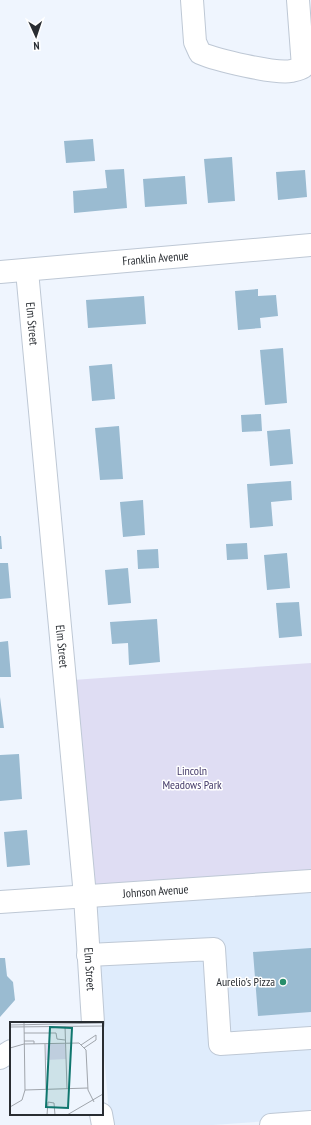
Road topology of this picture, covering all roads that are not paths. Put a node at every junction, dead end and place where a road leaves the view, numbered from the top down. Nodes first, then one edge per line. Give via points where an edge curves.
1 (192, 0) edge
2 (298, 0) edge
3 (311, 245) edge
4 (27, 271) junction
5 (0, 272) edge
6 (311, 881) edge
7 (85, 896) junction
8 (0, 902) edge
9 (88, 955) junction
10 (93, 1022) edge
11 (311, 1038) edge
12 (10, 1052) edge
13 (0, 1058) edge
14 (101, 1115) edge
15 (311, 1122) edge
16 (103, 1125) edge
17 (271, 1125) edge

1 - 2 street via 196,42 200,53 248,66 290,71 304,68
3 - 4 street, Franklin Avenue
4 - 5 street, Franklin Avenue
4 - 7 street, Elm Street
6 - 7 street, Johnson Avenue
7 - 8 street, Johnson Avenue
7 - 9 street, Elm Street
9 - 10 street, Elm Street
9 - 11 street via 214,949 220,1044
12 - 13 street
14 - 16 street
15 - 17 street

